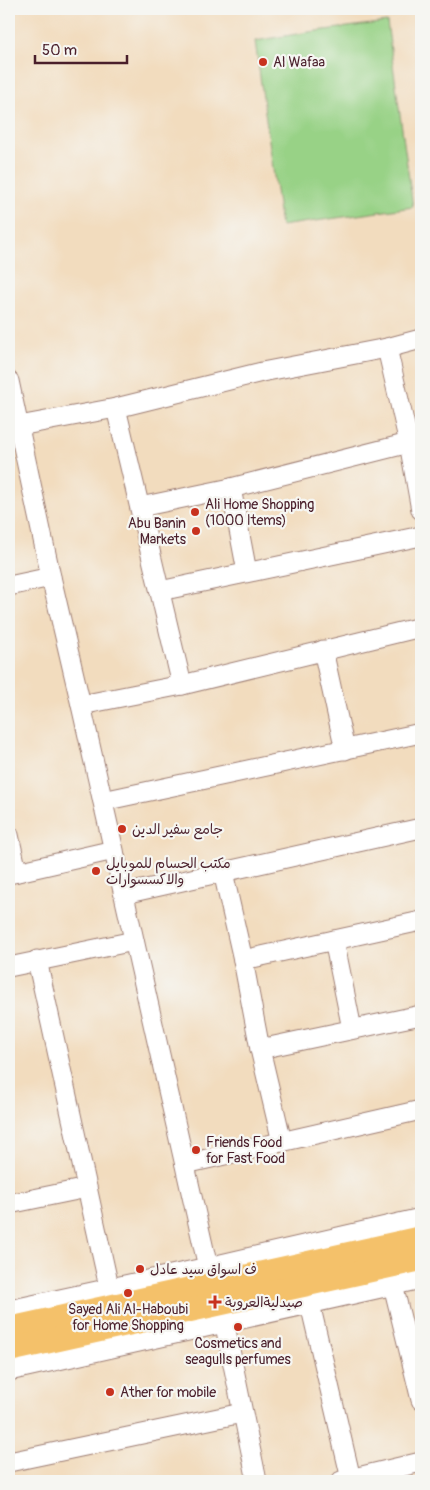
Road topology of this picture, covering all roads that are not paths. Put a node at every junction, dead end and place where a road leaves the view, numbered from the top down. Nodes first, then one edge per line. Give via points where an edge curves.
1 (421, 339) edge
2 (387, 348) junction
3 (9, 381) edge
4 (116, 408) junction
5 (19, 426) junction
6 (409, 443) junction
7 (231, 488) junction
8 (140, 507) junction
9 (421, 510) edge
10 (421, 536) edge
11 (247, 572) junction
12 (51, 577) junction
13 (9, 586) edge
14 (160, 591) junction
15 (421, 627) edge
16 (323, 650) junction
17 (182, 685) junction
18 (82, 705) junction
19 (420, 739) edge
20 (345, 750) junction
21 (103, 801) junction
22 (421, 828) edge
23 (9, 835) edge
24 (114, 850) junction
25 (223, 872) junction
26 (13, 873) edge
27 (124, 894) junction
28 (421, 921) edge
29 (334, 940) junction
30 (134, 941) junction
31 (37, 960) junction
32 (243, 960) junction
33 (9, 967) edge
34 (421, 1015) edge
35 (352, 1029) junction
36 (260, 1049) junction
37 (421, 1110) edge
38 (282, 1142) junction
39 (185, 1164) junction
40 (87, 1188) junction
41 (9, 1204) edge
42 (421, 1218) edge
43 (421, 1238) edge
44 (302, 1246) junction
45 (421, 1259) edge
46 (346, 1276) junction
47 (156, 1277) junction
48 (421, 1279) edge
49 (393, 1286) junction
50 (108, 1287) junction
51 (216, 1294) junction
52 (133, 1302) junction
53 (310, 1304) junction
54 (9, 1310) edge
55 (166, 1326) junction
56 (10, 1346) edge
57 (9, 1371) edge
58 (418, 1375) edge
59 (421, 1400) edge
60 (242, 1413) junction
61 (9, 1462) edge
62 (421, 1462) edge
63 (346, 1480) edge
64 (257, 1481) edge

1 - 2 street
2 - 4 street via 262,372
2 - 6 street
3 - 5 street
4 - 5 street
4 - 8 street
5 - 12 street
6 - 7 street
6 - 9 street
7 - 8 street
7 - 11 street
8 - 14 street
10 - 11 street
11 - 14 street
12 - 13 street
12 - 18 street
14 - 17 street
15 - 16 street
16 - 17 street
16 - 20 street
17 - 18 street
18 - 21 street
19 - 20 street
20 - 21 street
21 - 24 street
22 - 25 street
23 - 26 street
24 - 26 street
24 - 27 street
25 - 27 street
25 - 32 street
27 - 30 street
28 - 29 street
29 - 32 street
29 - 35 street
30 - 31 street
30 - 39 street
31 - 33 street
31 - 40 street
32 - 36 street
34 - 35 street
35 - 36 street
36 - 38 street
37 - 38 street
38 - 39 street
39 - 51 street
40 - 41 street
40 - 50 street
42 - 44 street
43 - 46 main road
44 - 46 main road
44 - 51 street
45 - 46 main road
46 - 49 street
46 - 51 main road
46 - 53 street
47 - 50 street
47 - 51 street
47 - 52 main road
48 - 49 street
49 - 58 street
50 - 54 street
51 - 52 main road
51 - 53 street
51 - 55 main road
51 - 60 street
52 - 56 main road
53 - 63 street
55 - 56 main road
55 - 57 street
58 - 59 street
60 - 61 street
60 - 64 street
62 - 63 street

